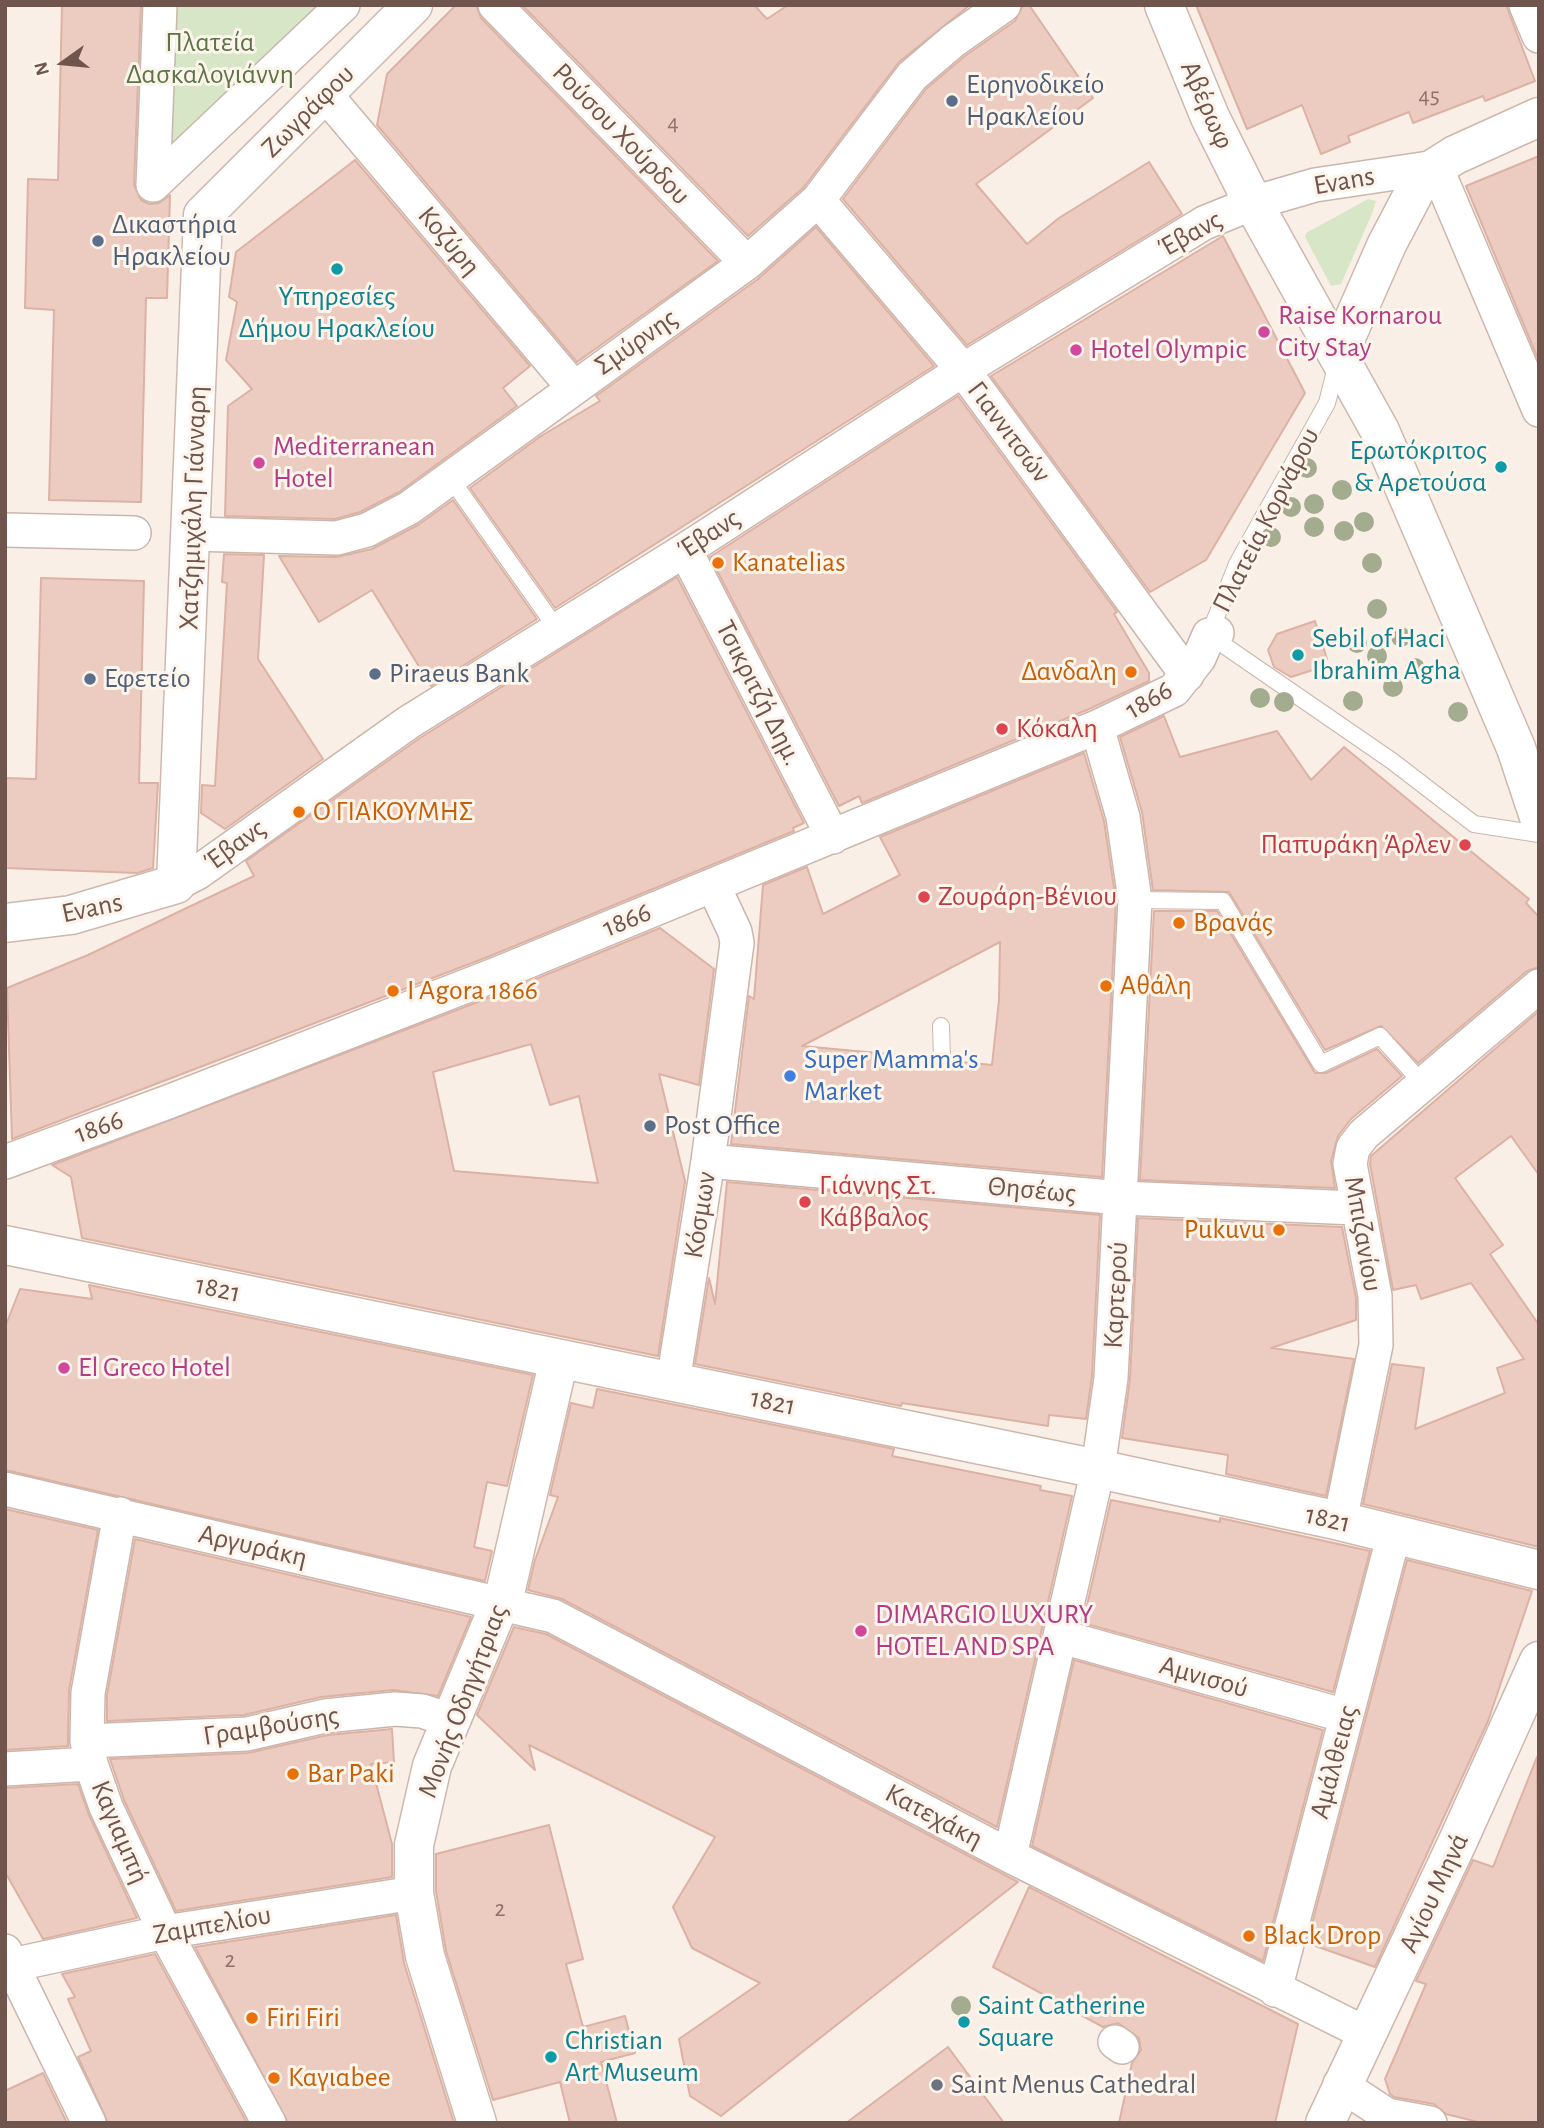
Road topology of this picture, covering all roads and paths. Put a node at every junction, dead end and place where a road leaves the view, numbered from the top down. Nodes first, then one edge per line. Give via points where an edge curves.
1 (160, 5) edge
2 (343, 5) edge
3 (495, 5) edge
4 (1004, 5) edge
5 (1164, 5) edge
6 (1526, 5) edge
7 (402, 9) edge
8 (1539, 36) edge
9 (326, 94) junction
10 (1539, 117) edge
11 (1436, 167) junction
12 (818, 200) junction
13 (1253, 203) junction
14 (203, 215) joint
15 (747, 263) junction
16 (1339, 353) junction
17 (963, 370) junction
18 (573, 387) junction
19 (1539, 410) edge
20 (451, 479) junction
21 (5, 530) edge
22 (134, 533) dead end
23 (192, 534) junction
24 (685, 550) junction
25 (557, 629) junction
26 (1213, 634) junction
27 (1187, 675) junction
28 (1097, 727) junction
29 (1539, 817) edge
30 (1539, 834) edge
31 (833, 837) junction
32 (176, 884) junction
33 (713, 885) junction
34 (1135, 900) junction
35 (5, 923) edge
36 (1539, 986) edge
37 (941, 1026) dead end
38 (942, 1059) dead end
39 (1423, 1084) junction
40 (709, 1161) junction
41 (5, 1162) edge
42 (1121, 1198) junction
43 (1356, 1208) junction
44 (5, 1245) edge
45 (559, 1359) junction
46 (673, 1382) junction
47 (1098, 1469) junction
48 (5, 1489) edge
49 (120, 1514) junction
50 (1340, 1521) junction
51 (1394, 1534) junction
52 (1539, 1570) edge
53 (501, 1603) junction
54 (1062, 1637) junction
55 (1539, 1661) edge
56 (1346, 1716) junction
57 (453, 1721) junction
58 (90, 1753) junction
59 (5, 1769) edge
60 (1010, 1856) junction
61 (414, 1893) junction
62 (165, 1932) junction
63 (9, 1958) edge
64 (1275, 1990) junction
65 (1365, 2033) junction
66 (1340, 2084) junction
67 (1388, 2119) edge
68 (89, 2123) edge
69 (269, 2123) edge
70 (477, 2123) edge
71 (1325, 2123) edge
72 (1430, 2123) edge

1 - 2 street via 153,184
3 - 15 street, Ρούσου Χούρδου
4 - 12 street, Σμύρνης via 912,76
5 - 13 street, Αβέρωφ via 1210,117
6 - 8 street
7 - 9 street, Ζωγράφου
9 - 14 street, Ζωγράφου
9 - 18 street, Κοζύρη
10 - 11 street via 1473,145
11 - 13 street, Evans via 1315,185
11 - 16 street, Πλατεία Κορνάρου via 1417,187 1402,214
11 - 19 street
12 - 15 street, Σμύρνης
12 - 17 street, Γιαννιτσών
13 - 16 street, Αβέρωφ
13 - 17 street, Έβανς via 1204,223
14 - 23 street, Χατζημιχάλη Γιάνναρη
15 - 18 street, Σμύρνης
16 - 26 lane, Πλατεία Κορνάρου via 1326,403 1237,564
16 - 29 street via 1380,431 1522,746
17 - 24 street, Έβανς
17 - 27 street, Γιαννιτσών
18 - 20 street, Σμύρνης
20 - 23 street, Σμύρνης via 391,518 349,536
20 - 25 lane
21 - 22 street
23 - 32 street, Χατζημιχάλη Γιάνναρη
24 - 25 street, Έβανς
24 - 31 street, Τσικριτζή Δημ.
25 - 32 street, Έβανς via 355,758
26 - 27 street, 1866
26 - 30 lane, Πλατεία Κορνάρου via 1474,824
27 - 28 street, 1866 via 1174,690
28 - 31 street, 1866
28 - 34 street, Καρτερού via 1123,817
31 - 33 street, 1866
32 - 35 street, Evans via 71,915
33 - 40 street, Κόσμων via 737,943
33 - 41 street, 1866 via 497,974
34 - 39 lane via 1223,901 1321,1064 1380,1036
34 - 42 street, Καρτερού
36 - 39 street, Μπιζανίου
37 - 38 lane
39 - 43 street, Μπιζανίου via 1353,1148 1350,1164
40 - 42 street, Θησέως via 937,1173
40 - 46 street, Κόσμων
42 - 43 street, Θησέως
42 - 47 street, Καρτερού via 1111,1378
43 - 50 street, Μπιζανίου via 1375,1296 1376,1345
44 - 45 street, 1821
45 - 46 street, 1821
45 - 53 street, Μονής Οδηγήτριας
46 - 47 street, 1821
47 - 50 street, 1821
47 - 54 street, Καρτερού
48 - 49 street, Αργυράκη
49 - 53 street, Αργυράκη
49 - 58 street, Καγιαμπή via 88,1693
50 - 51 street, 1821
51 - 52 street, 1821
51 - 56 street, Αμάλθειας
53 - 57 street, Μονής Οδηγήτριας
53 - 60 street, Κατεχάκη via 528,1608 584,1631
54 - 56 street, Αμνισού
54 - 60 street, Καρτερού
55 - 65 street, Αγίου Μηνά via 1419,1927
56 - 64 street, Αμάλθειας
57 - 58 street, Γραμβούσης via 395,1709 325,1716 247,1734
57 - 61 street, Μονής Οδηγήτριας via 432,1766 419,1812
58 - 59 street, Γραμβούσης
58 - 62 street, Καγιαμπή via 106,1807
60 - 64 street, Κατεχάκη
61 - 62 street, Ζαμπελίου
61 - 70 street, Μονής Οδηγήτριας via 425,1956
62 - 63 street, Ζαμπελίου
62 - 69 street, Καγιαμπή
63 - 68 street
64 - 65 street, Κατεχάκη
65 - 66 street, Αγίου Μηνά
66 - 67 street
66 - 71 street, Αγίου Μηνά
67 - 72 street

